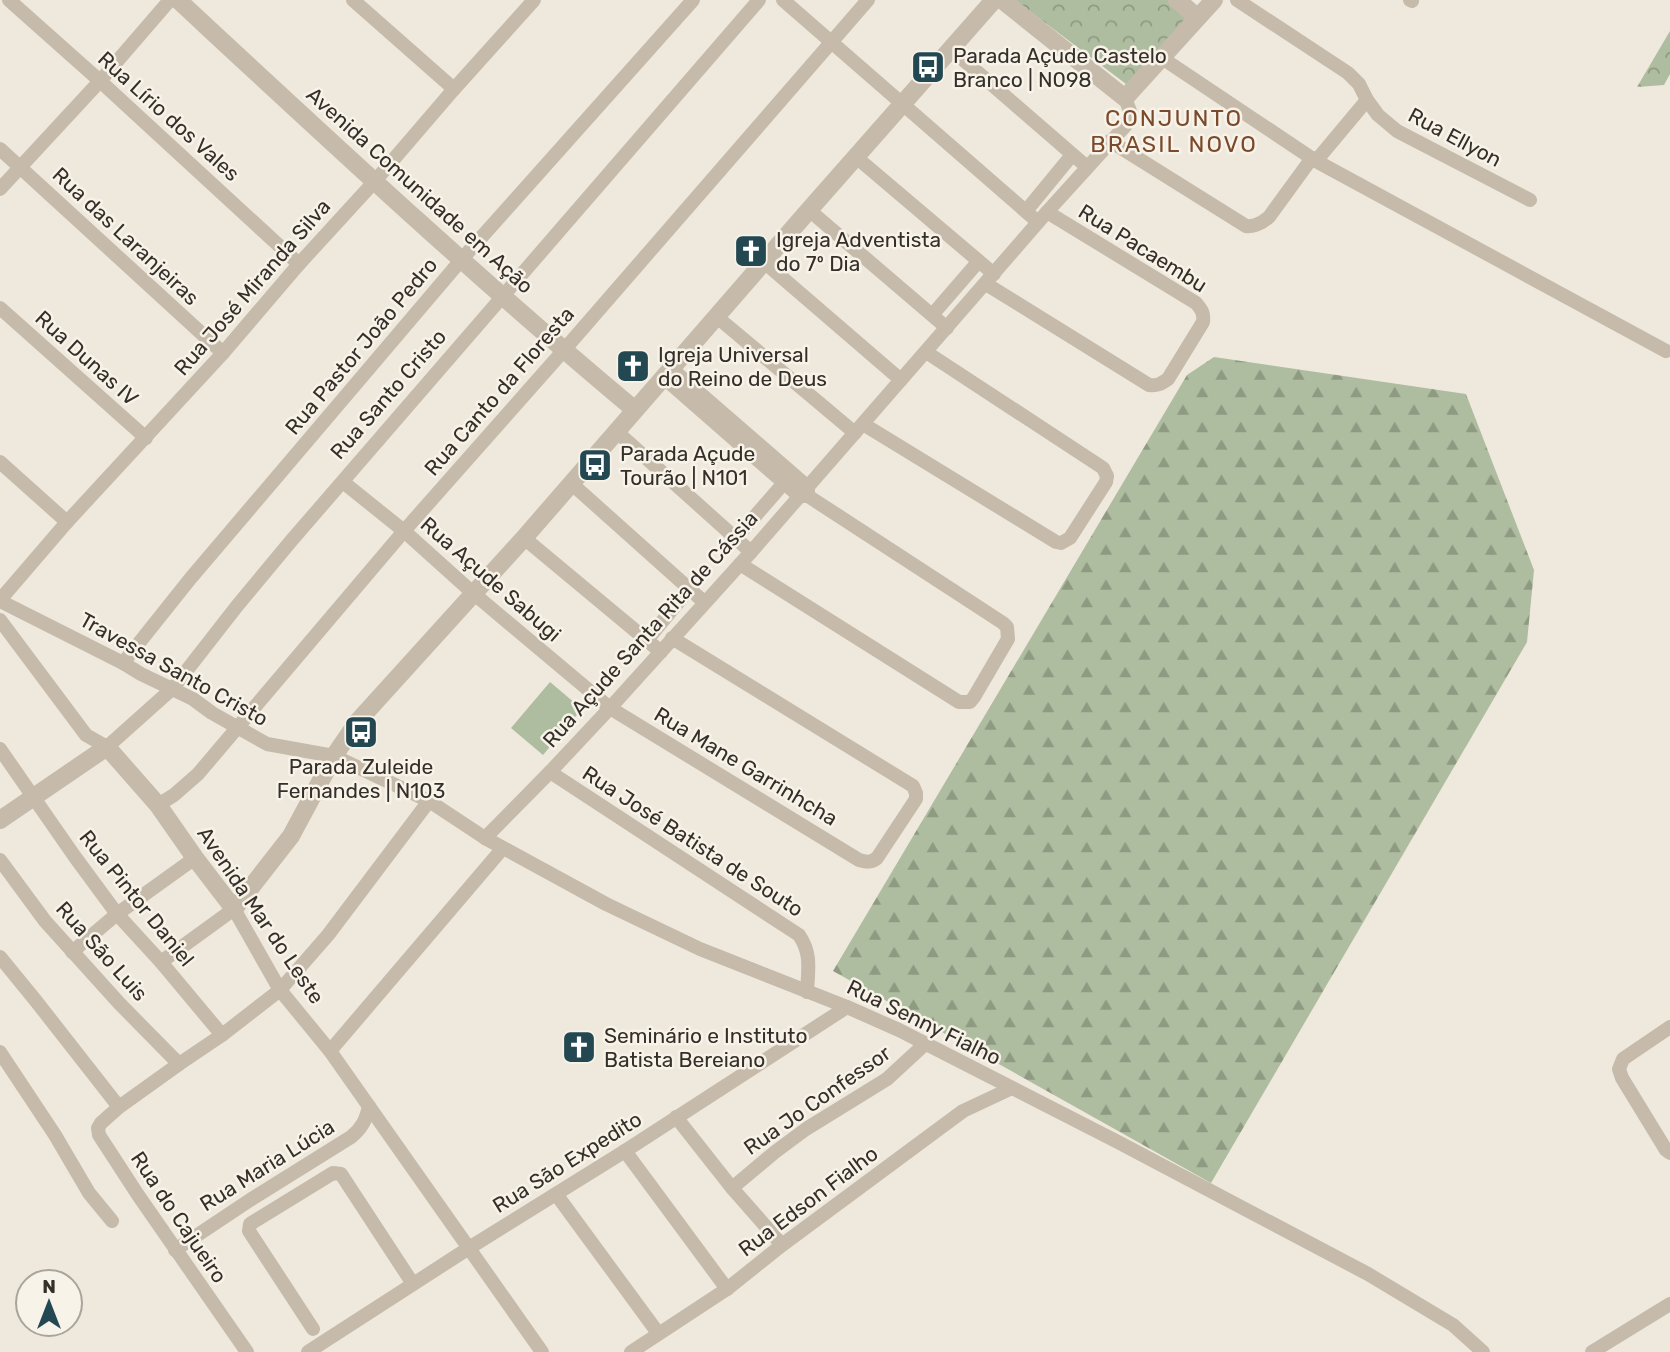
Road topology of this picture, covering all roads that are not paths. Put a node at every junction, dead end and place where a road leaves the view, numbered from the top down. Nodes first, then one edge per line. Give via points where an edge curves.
1 (9, 0) edge
2 (170, 0) edge
3 (178, 0) edge
4 (353, 0) edge
5 (693, 0) edge
6 (759, 0) edge
7 (783, 0) edge
8 (868, 0) edge
9 (994, 0) edge
10 (1002, 0) edge
11 (1177, 0) edge
12 (1214, 0) edge
13 (1237, 0) edge
14 (530, 2) edge
15 (1197, 18) junction
16 (832, 41) junction
17 (952, 50) junction
18 (1163, 58) junction
19 (100, 81) junction
20 (454, 89) junction
21 (1125, 98) junction
22 (1367, 100) junction
23 (904, 103) junction
24 (1110, 141) junction
25 (0, 149) edge
26 (1072, 155) junction
27 (856, 157) junction
28 (1314, 159) junction
29 (20, 167) junction
30 (1087, 167) junction
31 (375, 181) junction
32 (0, 189) edge
33 (1530, 200) dead end
34 (809, 210) junction
35 (1026, 211) junction
36 (1043, 217) junction
37 (462, 259) junction
38 (764, 262) junction
39 (978, 262) junction
40 (299, 264) junction
41 (990, 279) junction
42 (503, 295) junction
43 (0, 308) edge
44 (933, 314) junction
45 (718, 317) junction
46 (947, 328) junction
47 (564, 350) junction
48 (1667, 351) dead end
49 (926, 352) junction
50 (223, 353) junction
51 (668, 374) junction
52 (901, 380) junction
53 (635, 410) junction
54 (859, 428) junction
55 (617, 431) junction
56 (146, 439) junction
57 (0, 462) edge
58 (788, 478) junction
59 (343, 482) junction
60 (572, 484) junction
61 (805, 493) junction
62 (67, 522) junction
63 (404, 531) junction
64 (524, 538) junction
65 (736, 538) junction
66 (751, 552) junction
67 (740, 564) junction
68 (689, 589) junction
69 (473, 593) junction
70 (0, 601) edge
71 (704, 602) junction
72 (0, 620) edge
73 (672, 638) junction
74 (647, 640) junction
75 (661, 652) junction
76 (123, 663) junction
77 (173, 688) junction
78 (610, 708) junction
79 (239, 727) junction
80 (107, 747) junction
81 (0, 749) edge
82 (334, 756) junction
83 (550, 772) junction
84 (33, 796) junction
85 (429, 801) junction
86 (158, 805) junction
87 (0, 820) edge
88 (485, 838) junction
89 (503, 848) junction
90 (195, 858) junction
91 (0, 860) edge
92 (234, 909) junction
93 (117, 914) junction
94 (72, 952) junction
95 (0, 957) edge
96 (160, 962) junction
97 (280, 990) junction
98 (807, 992) junction
99 (848, 1007) junction
100 (1670, 1027) edge
101 (222, 1035) junction
102 (925, 1044) junction
103 (330, 1051) junction
104 (0, 1052) edge
105 (179, 1064) junction
106 (1012, 1088) junction
107 (369, 1106) junction
108 (120, 1107) junction
109 (676, 1117) junction
110 (625, 1151) junction
111 (1670, 1153) edge
112 (733, 1188) junction
113 (556, 1194) junction
114 (112, 1221) dead end
115 (782, 1245) junction
116 (469, 1248) junction
117 (175, 1250) junction
118 (413, 1284) junction
119 (727, 1289) junction
120 (1670, 1304) edge
121 (313, 1329) dead end
122 (658, 1333) junction
123 (247, 1352) edge
124 (308, 1352) edge
125 (542, 1352) edge
126 (631, 1352) edge
127 (1483, 1352) edge
128 (1592, 1352) edge

1 - 19 street, Rua Lírio dos Vales
2 - 19 street
3 - 31 street, Avenida Comunidade em Ação
4 - 20 street
5 - 37 street, Rua Pastor João Pedro
6 - 42 street, Rua Santo Cristo
7 - 16 street
8 - 16 street, Rua Canto da Floresta
9 - 17 street
10 - 21 street
11 - 15 street
12 - 15 street
13 - 22 street, Rua Ellyon via 1348,73
14 - 20 street, Rua José Miranda Silva
15 - 18 street
16 - 23 street
16 - 47 street, Rua Canto da Floresta
17 - 23 street
17 - 26 street
18 - 21 street
18 - 28 street
19 - 29 street
19 - 40 street, Rua Lírio dos Vales
20 - 31 street, Rua José Miranda Silva
21 - 24 street, Rua Açude Santa Rita de Cássia via 1129,117
22 - 28 street
22 - 33 street, Rua Ellyon via 1397,131
23 - 27 street
23 - 35 street
24 - 28 street via 1246,226 1269,217
24 - 30 street, Rua Açude Santa Rita de Cássia
25 - 29 street, Rua das Laranjeiras
26 - 30 street
26 - 35 street
27 - 34 street
27 - 39 street
28 - 48 street
29 - 32 street
29 - 50 street, Rua das Laranjeiras
30 - 36 street, Rua Açude Santa Rita de Cássia
31 - 37 street, Avenida Comunidade em Ação
31 - 40 street, Rua José Miranda Silva
34 - 38 street
34 - 44 street
35 - 36 street
36 - 41 street, Rua Açude Santa Rita de Cássia
36 - 41 street, Rua Pacaembu via 1202,310 1203,322 1168,379 1149,384
37 - 42 street, Avenida Comunidade em Ação
37 - 76 street, Rua Pastor João Pedro
38 - 45 street
38 - 52 street
39 - 41 street
39 - 44 street
40 - 50 street, Rua José Miranda Silva
41 - 46 street, Rua Açude Santa Rita de Cássia
42 - 47 street, Avenida Comunidade em Ação
42 - 59 street, Rua Santo Cristo
43 - 56 street, Rua Dunas IV
44 - 46 street
45 - 51 street
45 - 54 street
46 - 49 street, Rua Açude Santa Rita de Cássia
47 - 53 street, Avenida Comunidade em Ação
47 - 63 street, Rua Canto da Floresta
49 - 52 street, Rua Açude Santa Rita de Cássia
49 - 54 street via 1103,468 1106,482 1070,538 1056,542
50 - 56 street, Rua José Miranda Silva
51 - 53 street
51 - 58 street
52 - 54 street, Rua Açude Santa Rita de Cássia
53 - 55 street
54 - 61 street, Rua Açude Santa Rita de Cássia
55 - 60 street
55 - 65 street
56 - 62 street, Rua José Miranda Silva
57 - 62 street
58 - 61 street
58 - 65 street
59 - 63 street, Rua Açude Sabugi
59 - 77 street, Rua Santo Cristo
60 - 64 street
60 - 68 street
61 - 66 street, Rua Açude Santa Rita de Cássia
61 - 67 street via 1003,622 1009,639 970,702 959,702
62 - 70 street, Rua José Miranda Silva
63 - 69 street, Rua Açude Sabugi
63 - 79 street, Rua Canto da Floresta
64 - 69 street
64 - 74 street
65 - 66 street
66 - 67 street, Rua Açude Santa Rita de Cássia
67 - 71 street, Rua Açude Santa Rita de Cássia
68 - 71 street
68 - 74 street
69 - 78 street, Rua Açude Sabugi
69 - 82 street via 358,721
70 - 76 street, Travessa Santo Cristo
71 - 73 street, Rua Açude Santa Rita de Cássia
72 - 80 street, Avenida Mar do Leste via 86,736
73 - 75 street, Rua Açude Santa Rita de Cássia
73 - 78 street, Rua Mane Garrinhcha via 913,786 916,799 877,859 859,859
74 - 75 street
75 - 78 street, Rua Açude Santa Rita de Cássia
76 - 77 street, Travessa Santo Cristo
77 - 79 street, Travessa Santo Cristo
77 - 80 street, Rua Santo Cristo
78 - 83 street, Rua Açude Santa Rita de Cássia
79 - 82 street, Travessa Santo Cristo via 267,744
79 - 86 street, Rua Canto da Floresta via 198,774
80 - 84 street, Rua Santo Cristo
80 - 86 street, Avenida Mar do Leste
81 - 84 street, Rua Pintor Daniel
82 - 85 street, Rua Senny Fialho
82 - 92 street via 291,836
83 - 88 street, Rua Açude Santa Rita de Cássia
83 - 98 street, Rua José Batista de Souto via 799,935 808,956
84 - 87 street, Rua Santo Cristo
84 - 93 street, Rua Pintor Daniel
85 - 88 street, Rua Senny Fialho
85 - 97 street, Rua do Cajueiro via 328,935
86 - 90 street, Avenida Mar do Leste
88 - 89 street, Rua Senny Fialho
89 - 98 street, Rua Senny Fialho via 700,949
89 - 103 street
90 - 92 street, Avenida Mar do Leste
90 - 93 street
91 - 94 street, Rua São Luis
92 - 96 street
92 - 97 street, Avenida Mar do Leste
93 - 94 street
93 - 96 street, Rua Pintor Daniel
94 - 105 street, Rua São Luis
95 - 108 street
96 - 101 street, Rua Pintor Daniel
97 - 101 street, Rua do Cajueiro
97 - 103 street, Avenida Mar do Leste
98 - 99 street, Rua Senny Fialho
99 - 102 street, Rua Senny Fialho
99 - 109 street, Rua São Expedito
100 - 111 street via 1623,1059 1619,1069
101 - 105 street, Rua do Cajueiro
102 - 106 street, Rua Senny Fialho
102 - 112 street, Rua Jo Confessor via 887,1079 796,1136
103 - 107 street, Avenida Mar do Leste
104 - 114 street via 89,1193
105 - 108 street, Rua do Cajueiro
106 - 115 street, Rua Edson Fialho via 963,1111
106 - 127 street, Rua Senny Fialho via 1368,1274 1454,1325
107 - 116 street, Avenida Mar do Leste
107 - 117 street, Rua Maria Lúcia via 367,1118 351,1137
108 - 117 street, Rua do Cajueiro via 101,1123 99,1135
109 - 110 street, Rua São Expedito
109 - 112 street
110 - 113 street, Rua São Expedito
110 - 119 street
112 - 115 street
113 - 116 street, Rua São Expedito
113 - 122 street
115 - 119 street, Rua Edson Fialho
116 - 118 street, Rua São Expedito
116 - 125 street, Avenida Mar do Leste
117 - 123 street, Rua do Cajueiro
118 - 121 street via 341,1174 333,1173 250,1224 249,1231
118 - 124 street, Rua São Expedito
119 - 122 street, Rua Edson Fialho
120 - 128 street
122 - 126 street, Rua Edson Fialho

